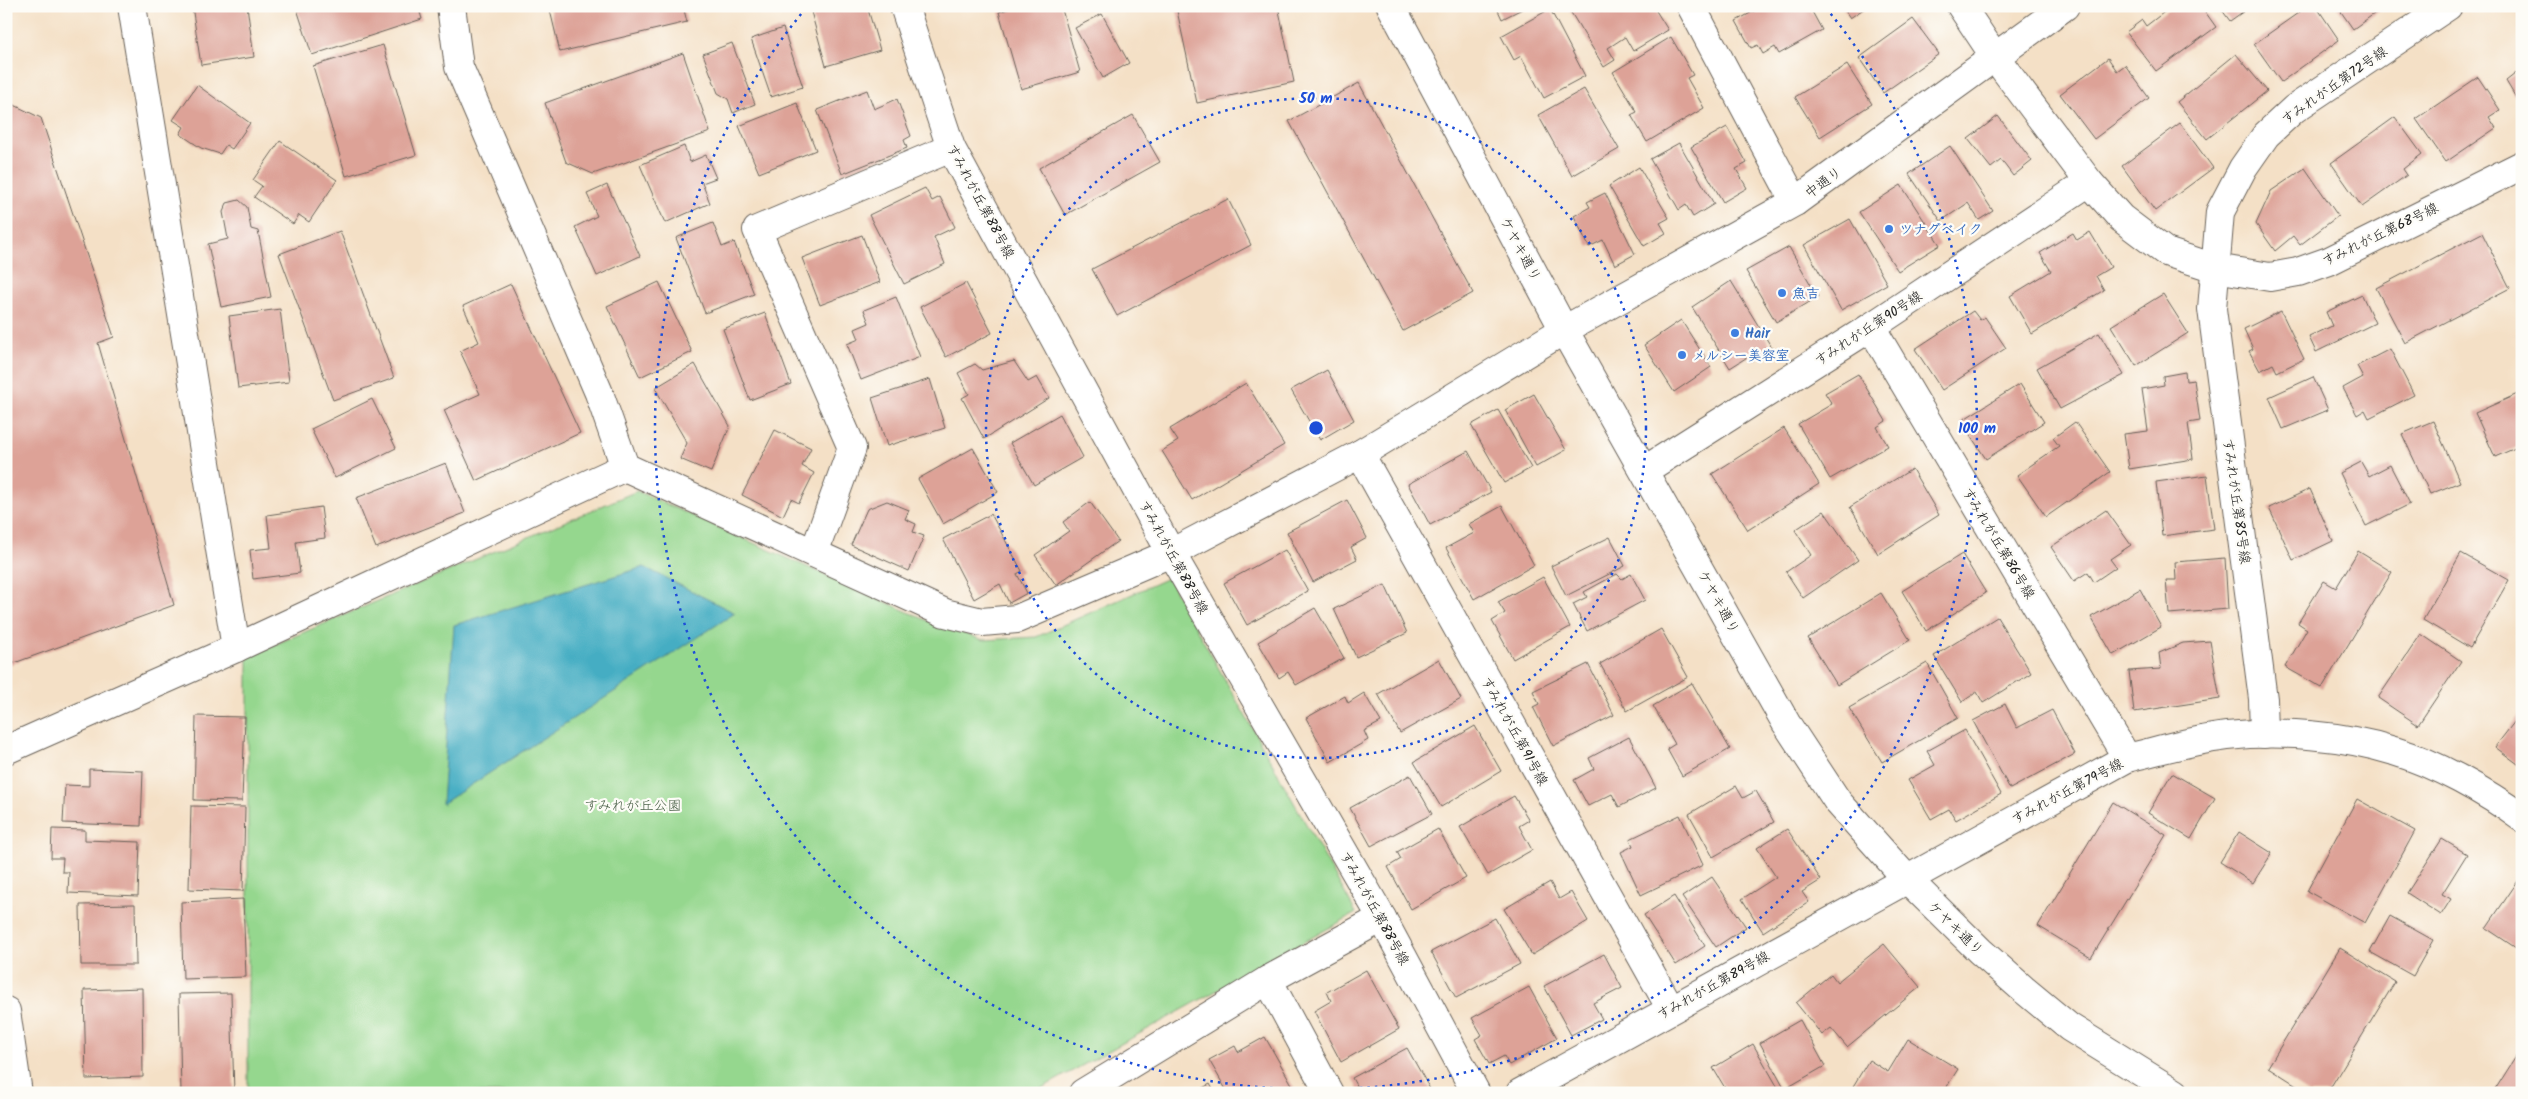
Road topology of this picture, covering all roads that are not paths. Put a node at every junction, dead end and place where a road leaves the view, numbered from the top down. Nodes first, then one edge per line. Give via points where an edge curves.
1 (132, 6) edge
2 (451, 6) edge
3 (904, 6) edge
4 (1391, 6) edge
5 (1691, 6) edge
6 (1961, 6) edge
7 (2065, 6) edge
8 (2448, 6) edge
9 (1995, 57) junction
10 (951, 148) junction
11 (2522, 165) edge
12 (2089, 182) junction
13 (1796, 202) junction
14 (2215, 268) junction
15 (1871, 327) junction
16 (1564, 330) junction
17 (1360, 454) junction
18 (625, 467) junction
19 (1645, 470) junction
20 (814, 553) junction
21 (1171, 553) junction
22 (236, 648) junction
23 (2264, 734) junction
24 (6, 750) edge
25 (2127, 758) junction
26 (2522, 818) edge
27 (1906, 878) junction
28 (1382, 918) junction
29 (1268, 980) junction
30 (1671, 1009) junction
31 (6, 1011) edge
32 (18, 1093) edge
33 (1083, 1093) edge
34 (1329, 1093) edge
35 (1476, 1093) edge
36 (1520, 1093) edge
37 (2175, 1093) edge

1 - 22 street
2 - 18 street via 459,67 599,393
3 - 10 street, すみれが丘第88号線
4 - 16 street, ケヤキ通り
5 - 13 street
6 - 9 street, すみれが丘第68号線
7 - 9 street, 中通り
8 - 14 street, すみれが丘第72号線 via 2294,110 2266,136 2243,168 2220,212
9 - 12 street, すみれが丘第68号線
9 - 13 street, 中通り
10 - 20 street via 756,230 852,448
10 - 21 street, すみれが丘第88号線
11 - 14 street, すみれが丘第68号線 via 2329,261 2298,272 2270,277
12 - 14 street, すみれが丘第68号線 via 2122,218 2166,252
12 - 15 street, すみれが丘第90号線
13 - 16 street, 中通り
14 - 23 street, すみれが丘第85号線 via 2212,309 2263,699
15 - 19 street, すみれが丘第90号線
15 - 25 street, すみれが丘第86号線
16 - 17 street, 中通り
16 - 19 street, ケヤキ通り
17 - 21 street, 中通り
17 - 30 street, すみれが丘第91号線
18 - 20 street, 中通り
18 - 22 street
19 - 27 street, ケヤキ通り via 1786,723 1838,802
20 - 21 street, 中通り via 945,613 982,622 1017,619
21 - 28 street, すみれが丘第88号線
22 - 24 street
23 - 25 street, すみれが丘第79号線 via 2198,740
23 - 26 street, すみれが丘第79号線 via 2328,737 2394,751 2458,778
25 - 27 street, すみれが丘第79号線
27 - 30 street, すみれが丘第89号線
27 - 37 street, ケヤキ通り via 1980,951 2046,1009 2069,1027
28 - 29 street
28 - 35 street, すみれが丘第88号線
29 - 33 street
29 - 34 street
30 - 36 street, すみれが丘第89号線
31 - 32 street

